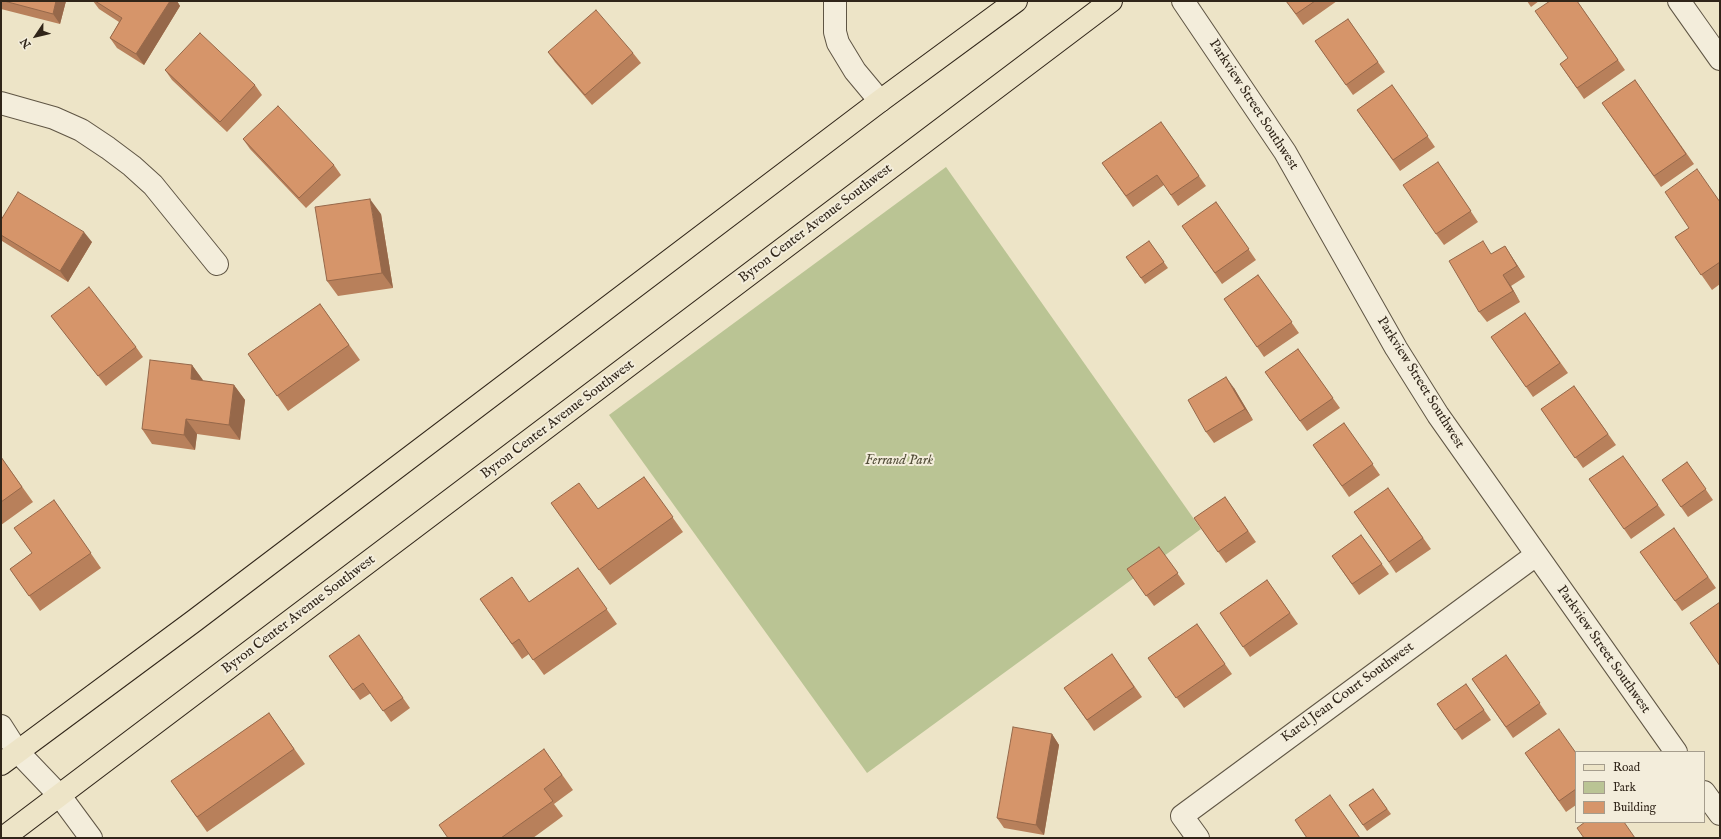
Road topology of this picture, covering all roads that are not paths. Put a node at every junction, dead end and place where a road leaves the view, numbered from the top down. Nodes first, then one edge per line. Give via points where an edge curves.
1 (835, 1) edge
2 (1016, 1) edge
3 (1111, 1) edge
4 (1183, 1) edge
5 (1679, 1) edge
6 (1718, 50) edge
7 (880, 101) junction
8 (1, 103) edge
9 (217, 264) dead end
10 (1536, 555) junction
11 (1, 726) edge
12 (1675, 751) edge
13 (9, 757) edge
14 (1705, 793) edge
15 (60, 796) junction
16 (1720, 814) edge
17 (3, 838) edge
18 (91, 838) edge
19 (1198, 838) edge

1 - 7 street via 835,32 838,44 855,71
2 - 7 main road
3 - 15 main road, Byron Center Avenue Southwest
4 - 10 street, Parkview Street Southwest via 1285,152 1416,381
5 - 6 street
7 - 13 main road via 194,621
8 - 9 street via 54,118 81,130 114,152 153,185
10 - 12 street, Parkview Street Southwest
10 - 19 street, Karel Jean Court Southwest via 1182,816
11 - 13 street
13 - 15 street
14 - 16 street
15 - 17 main road, Byron Center Avenue Southwest
15 - 18 street

